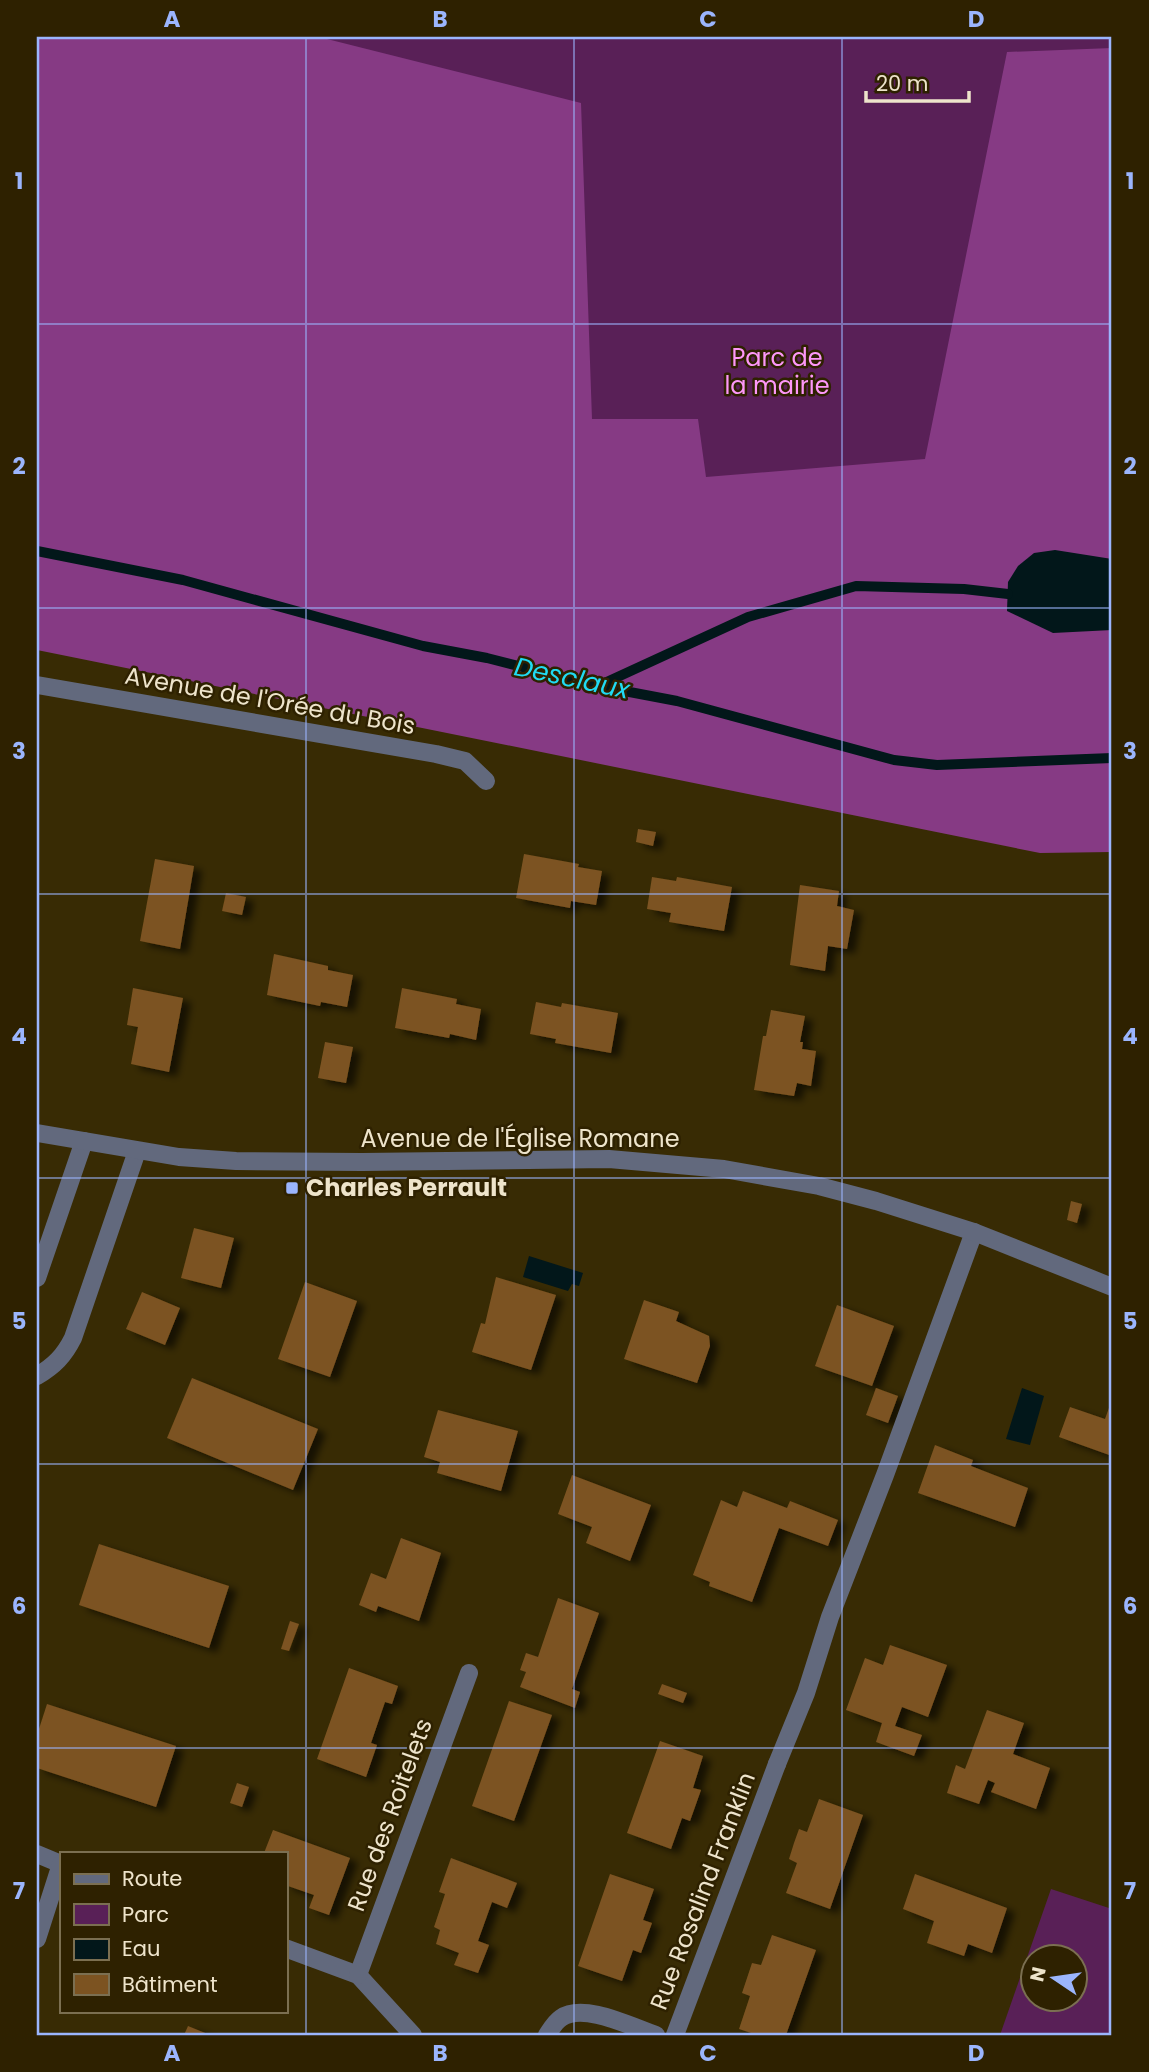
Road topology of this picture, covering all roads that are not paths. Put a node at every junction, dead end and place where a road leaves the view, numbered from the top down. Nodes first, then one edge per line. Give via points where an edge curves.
1 (37, 685) edge
2 (486, 781) dead end
3 (37, 1133) edge
4 (84, 1141) junction
5 (137, 1151) junction
6 (974, 1233) junction
7 (37, 1278) edge
8 (1112, 1287) edge
9 (46, 1364) edge
10 (37, 1377) edge
11 (469, 1673) dead end
12 (37, 1854) edge
13 (60, 1864) edge
14 (60, 1867) edge
15 (37, 1939) edge
16 (287, 1949) edge
17 (358, 1975) junction
18 (413, 2035) edge
19 (547, 2035) edge
20 (656, 2035) edge
21 (675, 2035) edge

1 - 2 street, Avenue de l'Orée du Bois via 436,754 465,761
3 - 4 street, Avenue de l'Église Romane
4 - 5 street, Avenue de l'Église Romane
4 - 7 street
5 - 6 street, Avenue de l'Église Romane via 236,1161 548,1159 681,1164 818,1186
5 - 9 street via 73,1338 66,1354
6 - 8 street, Avenue de l'Église Romane
6 - 21 street, Rue Rosalind Franklin
9 - 10 street
11 - 17 street, Rue des Roitelets
12 - 13 street
14 - 15 street
16 - 17 street
17 - 18 street
19 - 20 street, Rue Rosalind Franklin via 559,2018 577,2012

